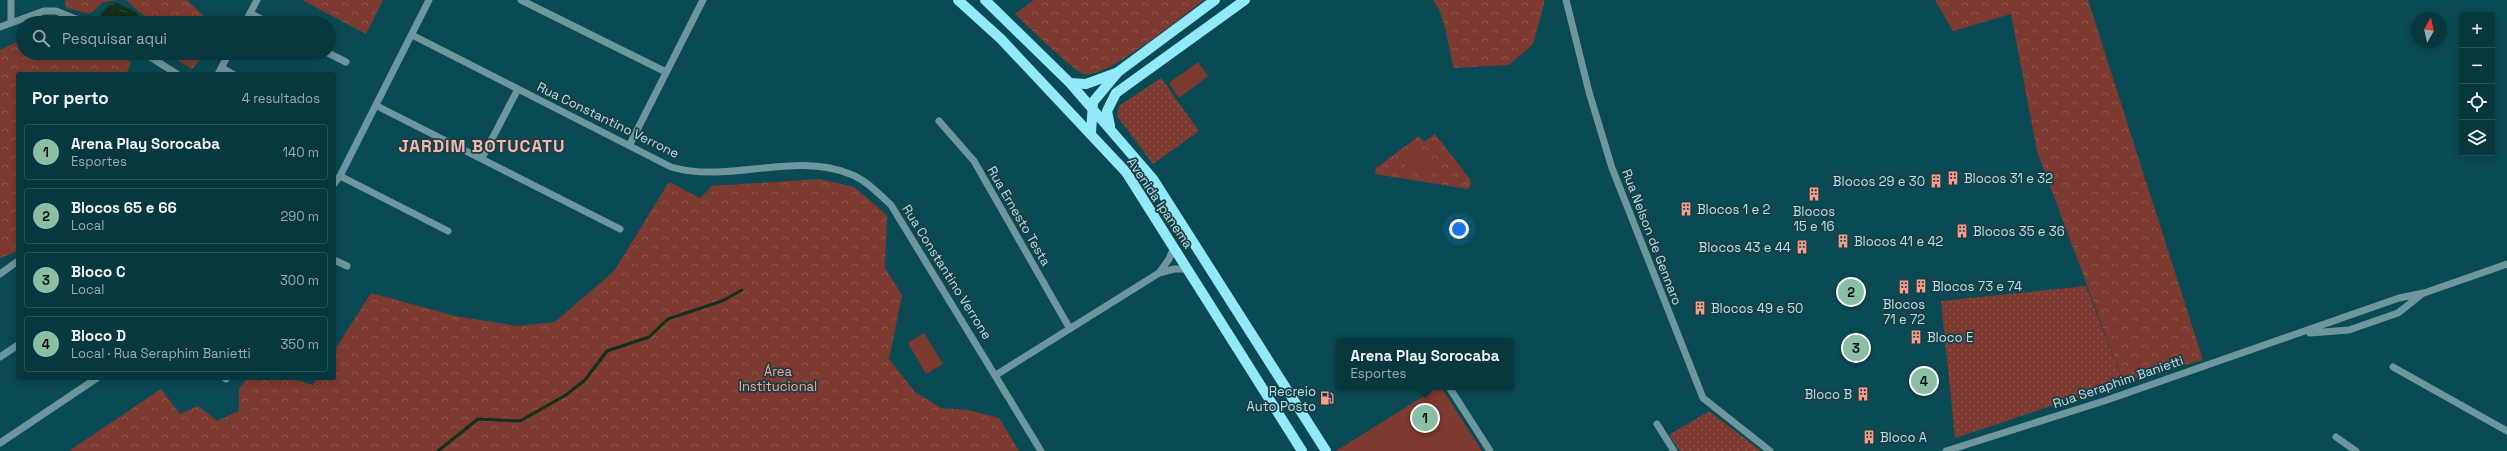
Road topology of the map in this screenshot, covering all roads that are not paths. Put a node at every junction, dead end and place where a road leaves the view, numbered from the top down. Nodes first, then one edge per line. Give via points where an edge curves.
1 (11, 0) edge
2 (257, 0) edge
3 (429, 0) edge
4 (521, 0) edge
5 (702, 0) edge
6 (958, 0) edge
7 (985, 0) edge
8 (1214, 0) edge
9 (1245, 0) edge
10 (1566, 0) edge
11 (250, 13) junction
12 (29, 16) edge
13 (68, 16) edge
14 (248, 16) edge
15 (256, 16) edge
16 (16, 20) edge
17 (11, 22) junction
18 (0, 27) edge
19 (412, 35) junction
20 (336, 57) edge
21 (155, 60) edge
22 (226, 60) edge
23 (346, 62) dead end
24 (220, 71) edge
25 (174, 72) edge
26 (666, 72) junction
27 (1118, 72) junction
28 (1070, 83) junction
29 (518, 89) junction
30 (377, 106) junction
31 (1092, 107) junction
32 (939, 121) dead end
33 (1111, 128) junction
34 (1091, 133) junction
35 (630, 144) junction
36 (482, 158) junction
37 (340, 176) junction
38 (336, 181) edge
39 (620, 229) dead end
40 (448, 232) dead end
41 (1174, 247) junction
42 (336, 261) edge
43 (16, 262) edge
44 (2507, 264) edge
45 (347, 266) dead end
46 (1188, 269) junction
47 (1159, 273) junction
48 (0, 274) edge
49 (2424, 293) junction
50 (2390, 301) junction
51 (2398, 313) junction
52 (2336, 321) junction
53 (1070, 329) junction
54 (2334, 331) junction
55 (2298, 334) junction
56 (16, 347) edge
57 (0, 357) edge
58 (2393, 367) dead end
59 (996, 374) junction
60 (94, 380) edge
61 (1451, 390) edge
62 (1656, 424) dead end
63 (2507, 431) edge
64 (2336, 437) dead end
65 (1, 442) edge
66 (1041, 451) edge
67 (1302, 451) edge
68 (1326, 451) edge
69 (1490, 451) edge
70 (1674, 451) edge
71 (1770, 451) edge
72 (1946, 451) edge
73 (2356, 451) edge

1 - 17 street
2 - 11 street
3 - 19 street
4 - 26 street
5 - 26 street
6 - 34 main road, Avenida Ipanema via 1001,39
7 - 28 main road, Avenida Ipanema
8 - 27 main road
9 - 33 main road via 1116,93 1107,111
10 - 71 street, Rua Nelson de Gennaro via 1589,92 1612,168 1703,398
11 - 14 street
11 - 15 street
12 - 13 street via 44,11 56,11
16 - 17 street
17 - 18 street
19 - 29 street, Rua Constantino Verrone
19 - 30 street
20 - 23 street
21 - 25 street
22 - 24 street
26 - 35 street
27 - 28 main road via 1086,84
27 - 31 main road via 1096,97
28 - 31 main road, Avenida Ipanema
29 - 35 street, Rua Constantino Verrone
29 - 36 street
30 - 36 street
30 - 37 street
31 - 33 main road, Avenida Ipanema
31 - 34 main road
32 - 53 street, Rua Ernesto Testa via 974,161
33 - 68 main road, Avenida Ipanema via 1154,179
34 - 41 main road, Avenida Ipanema via 1126,172
35 - 59 street, Rua Constantino Verrone via 672,167 690,172 801,166 834,169 852,174 892,205
36 - 39 street
37 - 38 street
37 - 40 street
41 - 46 main road, Avenida Ipanema
41 - 47 street
42 - 45 street
43 - 48 street
44 - 49 street, Rua Seraphim Banietti
46 - 47 street
46 - 67 main road, Avenida Ipanema
47 - 53 street
49 - 50 street, Rua Seraphim Banietti
49 - 51 street, Rua Seraphim Banietti
50 - 51 street via 2398,302
50 - 52 street, Rua Seraphim Banietti
51 - 54 street, Rua Seraphim Banietti via 2349,330
52 - 54 street
52 - 55 street, Rua Seraphim Banietti
53 - 59 street
54 - 55 street, Rua Seraphim Banietti
55 - 72 street, Rua Seraphim Banietti via 2107,400
56 - 57 street
58 - 63 street
59 - 66 street, Rua Constantino Verrone
60 - 65 street
61 - 69 street
62 - 70 street
64 - 73 street

